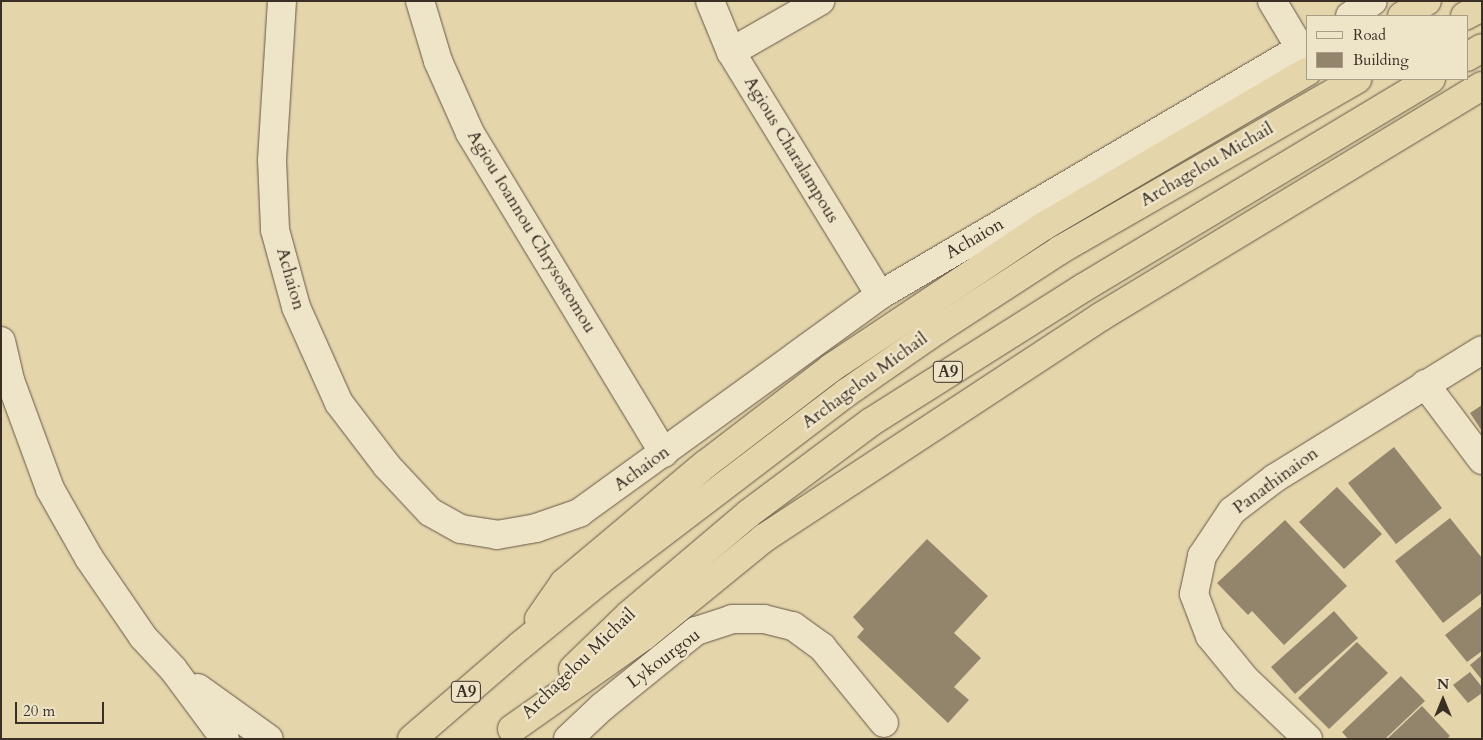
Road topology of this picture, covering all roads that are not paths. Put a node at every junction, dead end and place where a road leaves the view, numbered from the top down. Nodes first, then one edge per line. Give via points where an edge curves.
1 (282, 1) edge
2 (420, 1) edge
3 (710, 1) edge
4 (820, 1) edge
5 (1272, 1) edge
6 (1373, 1) edge
7 (1427, 1) edge
8 (1482, 6) edge
9 (1352, 15) edge
10 (1404, 15) edge
11 (1467, 15) edge
12 (1482, 48) edge
13 (731, 52) junction
14 (1305, 55) edge
15 (1468, 56) edge
16 (1355, 80) edge
17 (1429, 80) edge
18 (1482, 86) edge
19 (880, 295) junction
20 (1, 341) edge
21 (1482, 350) edge
22 (1425, 384) junction
23 (664, 453) junction
24 (1482, 460) edge
25 (521, 644) junction
26 (173, 669) junction
27 (884, 723) dead end
28 (507, 734) edge
29 (225, 739) edge
30 (269, 739) edge
31 (412, 739) edge
32 (568, 739) edge
33 (1308, 739) edge

1 - 23 street, Achaion via 272,160 276,230 296,307 339,403 387,466 430,512 462,529 497,536 536,528 579,513
2 - 23 street, Agiou Ioannou Chrysostomou via 438,61 470,133
3 - 13 street, Agious Charalampous
4 - 13 street
5 - 14 street
6 - 9 street
7 - 10 highway
8 - 11 highway
12 - 15 highway
13 - 19 street, Agious Charalampous
14 - 19 street, Achaion
14 - 25 highway via 831,368 706,464 564,583
16 - 25 highway, Archagelou Michail / A9 via 1060,250 937,330 722,485
17 - 28 highway, Archagelou Michail / A9 via 1083,288 871,422 748,514 629,614
18 - 28 highway via 1102,316 772,533 644,636
19 - 23 street, Achaion
20 - 26 street via 10,380 50,489 89,558 143,637
21 - 22 street, Panathinaion
22 - 24 street
22 - 33 street, Panathinaion via 1275,478 1246,500 1232,511 1202,556 1194,594 1210,636 1246,680
25 - 31 highway, Archagelou Michail / A9
26 - 29 street
26 - 30 street
27 - 32 street, Lykourgou via 822,647 793,626 764,619 732,620 696,631 602,707

